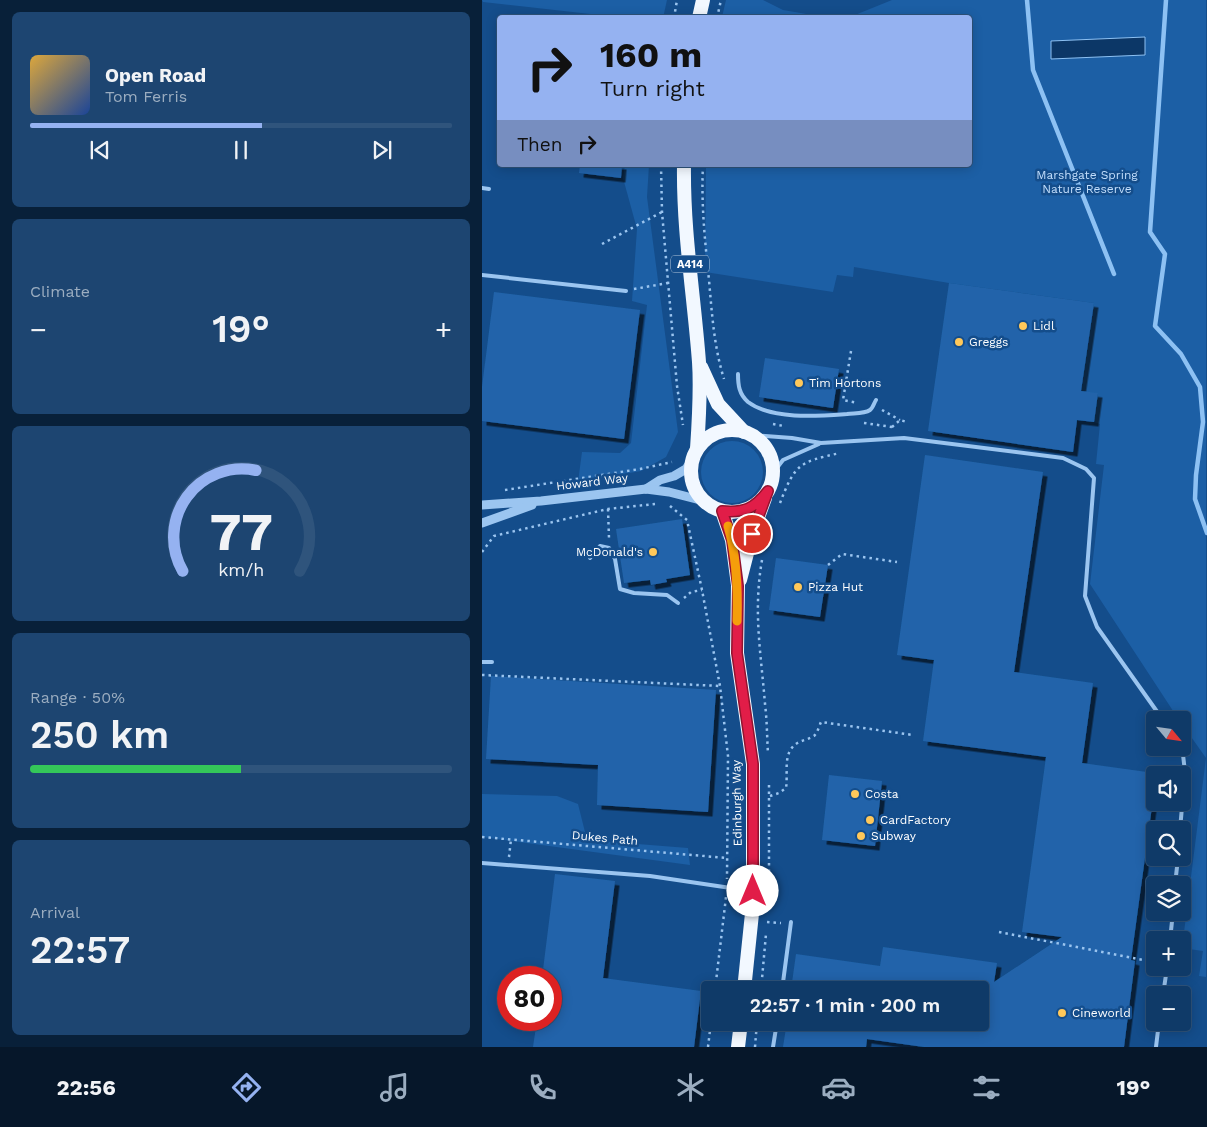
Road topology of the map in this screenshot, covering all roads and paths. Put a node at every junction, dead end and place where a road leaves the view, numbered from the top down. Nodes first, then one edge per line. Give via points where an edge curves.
1 (677, 0) edge
2 (703, 0) edge
3 (721, 0) edge
4 (674, 15) edge
5 (700, 15) edge
6 (718, 15) edge
7 (661, 167) edge
8 (684, 167) edge
9 (702, 167) edge
10 (482, 188) edge
11 (489, 189) dead end
12 (662, 212) junction
13 (602, 244) dead end
14 (482, 275) edge
15 (668, 283) junction
16 (626, 291) joint
17 (851, 351) dead end
18 (699, 364) junction
19 (738, 374) dead end
20 (726, 386) dead end
21 (876, 400) dead end
22 (872, 407) junction
23 (900, 420) junction
24 (907, 422) dead end
25 (769, 423) dead end
26 (863, 423) dead end
27 (683, 426) dead end
28 (787, 427) dead end
29 (892, 427) junction
30 (748, 434) junction
31 (890, 438) junction
32 (821, 443) junction
33 (847, 451) dead end
34 (696, 453) junction
35 (675, 461) dead end
36 (773, 473) junction
37 (646, 489) junction
38 (502, 490) dead end
39 (768, 491) junction
40 (541, 501) junction
41 (704, 501) junction
42 (482, 504) edge
43 (779, 506) dead end
44 (608, 509) junction
45 (722, 511) junction
46 (482, 523) edge
47 (609, 548) junction
48 (482, 552) edge
49 (763, 554) dead end
50 (590, 558) dead end
51 (897, 562) dead end
52 (828, 565) dead end
53 (738, 586) junction
54 (702, 590) junction
55 (678, 603) joint
56 (482, 662) edge
57 (492, 662) dead end
58 (482, 675) edge
59 (720, 686) junction
60 (1158, 711) edge
61 (914, 734) dead end
62 (1183, 756) edge
63 (768, 763) dead end
64 (769, 779) dead end
65 (770, 796) junction
66 (1181, 821) edge
67 (482, 837) edge
68 (511, 838) junction
69 (727, 858) junction
70 (728, 862) dead end
71 (482, 863) edge
72 (508, 865) junction
73 (753, 891) junction
74 (769, 894) dead end
75 (725, 908) dead end
76 (767, 922) dead end
77 (791, 922) dead end
78 (999, 932) dead end
79 (1146, 960) edge
80 (716, 981) edge
81 (745, 981) edge
82 (762, 981) edge
83 (783, 981) edge
84 (710, 1031) edge
85 (740, 1031) edge
86 (756, 1031) edge
87 (776, 1031) edge
88 (1158, 1031) edge
89 (708, 1047) edge
90 (738, 1047) edge
91 (755, 1047) edge
92 (773, 1047) edge
93 (1156, 1047) edge

1 - 4 path
2 - 5 highway
3 - 6 path
7 - 12 path
8 - 18 highway, A414 via 683,200
9 - 20 path via 713,331
10 - 11 lane
12 - 13 path
12 - 15 path
14 - 16 lane
15 - 16 path
15 - 27 path
17 - 22 path via 844,400
18 - 30 highway, A414 via 718,404
18 - 34 highway, A414 via 700,418
19 - 22 lane via 741,394 749,402 781,414 822,417 864,412
21 - 22 lane
22 - 23 path
23 - 24 path
23 - 29 path
25 - 28 path
26 - 29 path
29 - 31 path
30 - 32 lane
30 - 34 highway via 730,430 716,434 702,443
30 - 36 highway via 767,450
31 - 32 lane
31 - 60 lane via 1063,458 1086,469 1094,478 1085,596 1097,627
32 - 36 lane via 783,460
33 - 43 path via 804,463 789,480
34 - 37 street via 686,469
34 - 41 highway via 692,481
35 - 38 path
36 - 39 highway
37 - 40 street, Howard Way
37 - 41 street
39 - 45 highway via 754,506 742,511
39 - 53 highway, Edinburgh Way
40 - 42 street, Howard Way
40 - 46 street, Howard Way
41 - 45 highway
44 - 47 path
44 - 48 path via 494,536
44 - 54 path via 663,503 687,520
45 - 53 highway, Edinburgh Way via 732,540
47 - 50 lane via 600,546
47 - 55 lane via 615,559 620,589 667,595
49 - 63 path via 757,612
51 - 52 path via 842,554
53 - 73 highway, Edinburgh Way via 737,653 753,764
54 - 55 path via 691,592
54 - 59 path
56 - 57 lane
58 - 59 path
59 - 69 path via 728,756
61 - 65 path via 821,722 813,737 791,749 786,788
62 - 66 lane
64 - 65 path
65 - 74 path
67 - 68 path, Dukes Path
68 - 69 path, Dukes Path
68 - 72 path
69 - 70 path
71 - 72 lane
72 - 73 lane via 650,876
73 - 81 highway, Edinburgh Way
75 - 80 path
76 - 82 path
77 - 83 lane
78 - 79 path
84 - 89 path
85 - 90 highway
86 - 91 path
87 - 92 lane
88 - 93 lane

